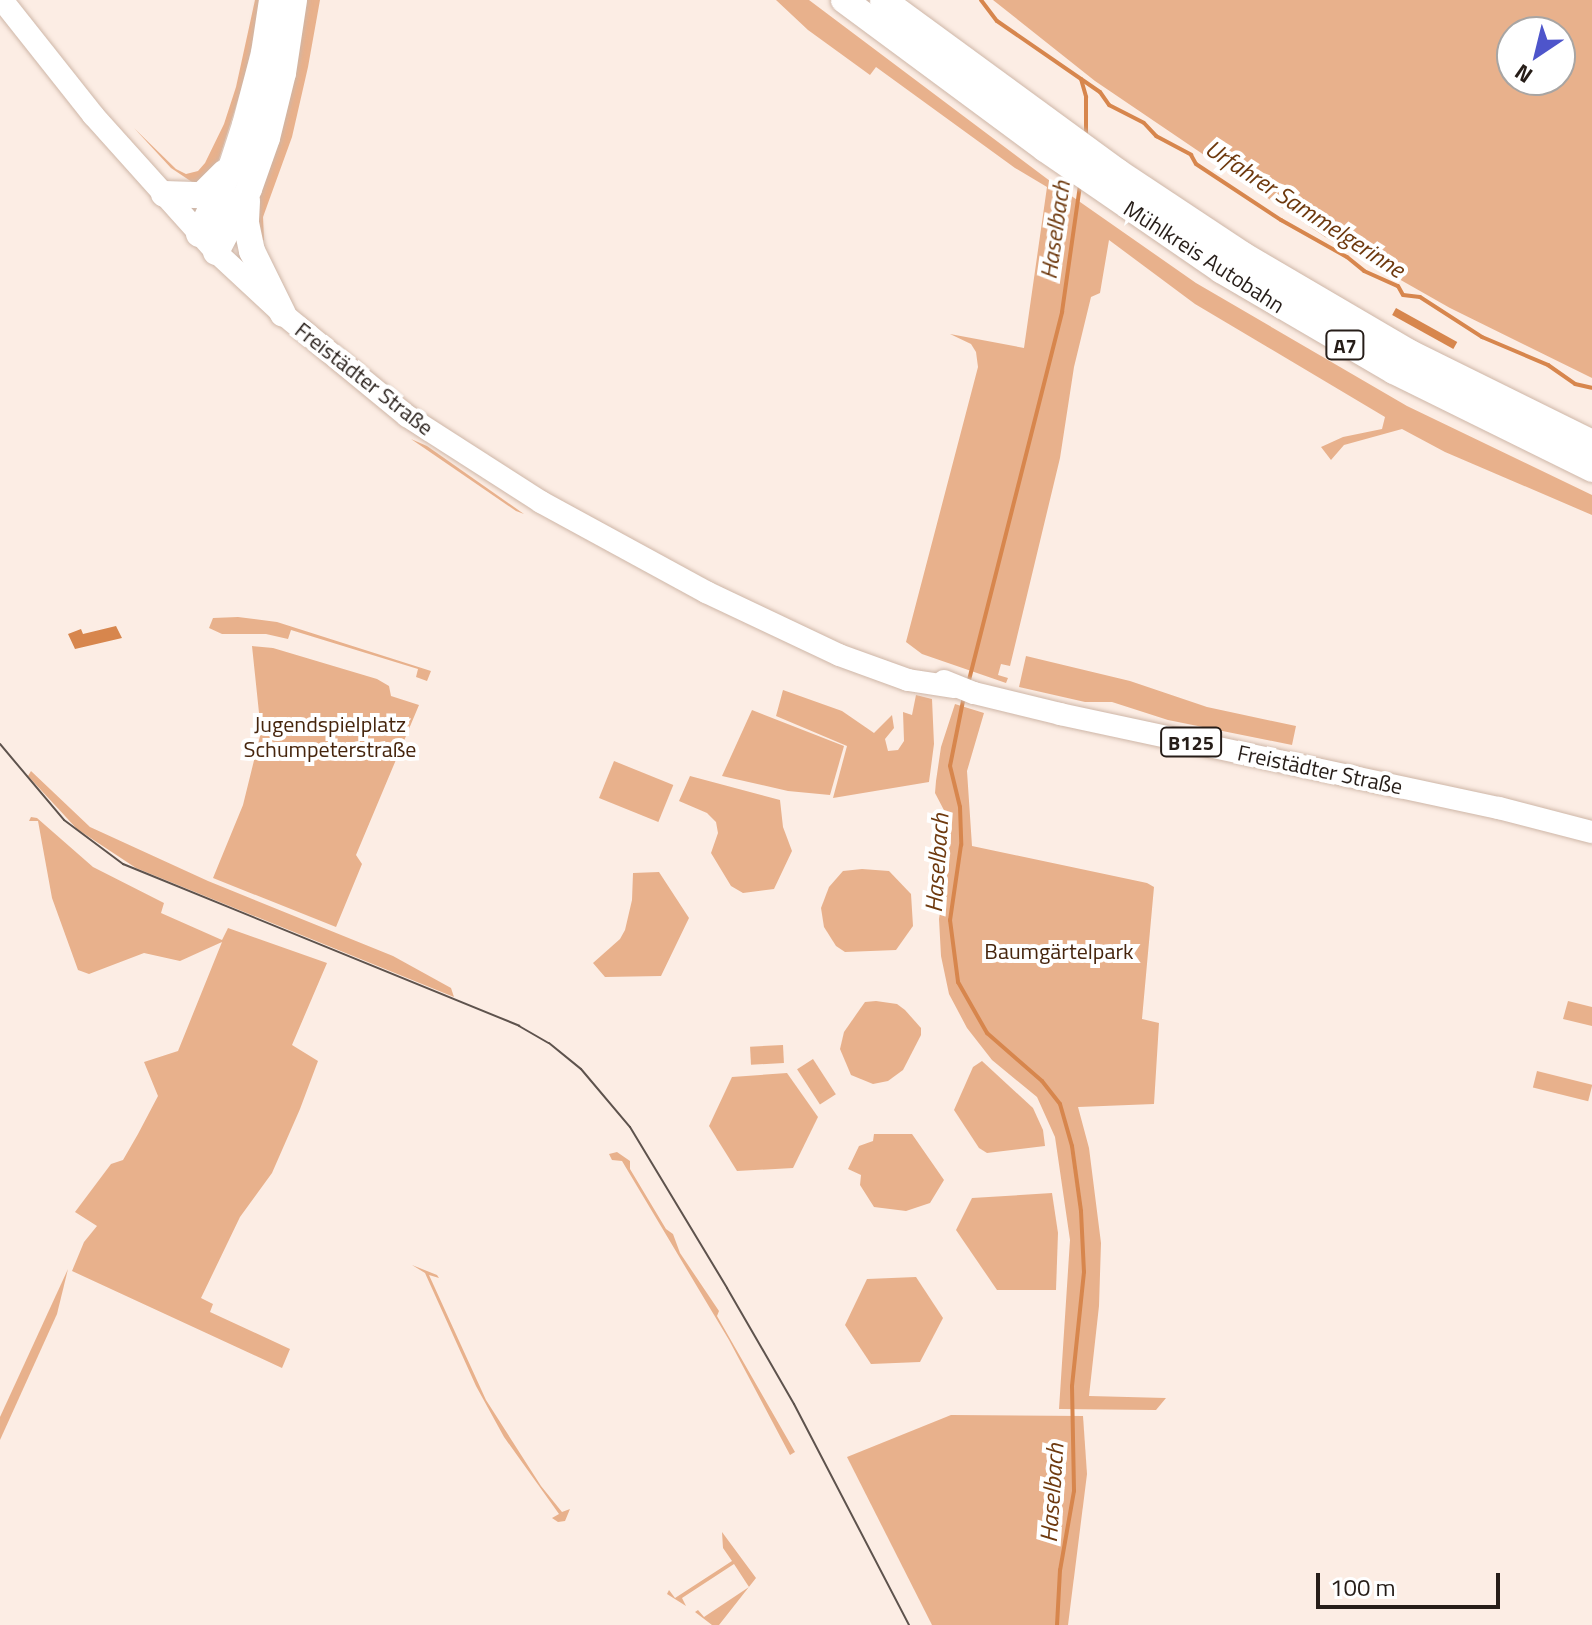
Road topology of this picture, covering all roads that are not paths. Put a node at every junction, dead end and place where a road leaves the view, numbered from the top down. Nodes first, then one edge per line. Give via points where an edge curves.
1 (2, 0) edge
2 (272, 0) edge
3 (294, 0) edge
4 (844, 0) edge
5 (883, 0) edge
6 (1053, 140) junction
7 (232, 165) junction
8 (1115, 185) junction
9 (249, 189) junction
10 (164, 194) junction
11 (208, 243) junction
12 (283, 314) junction
13 (1592, 443) edge
14 (1592, 469) edge
15 (1592, 832) edge

1 - 10 main road, Freistädter Straße / B125 via 61,77
2 - 7 highway via 254,95
3 - 9 highway via 279,95
4 - 6 highway, Mühlkreis Autobahn / A7
5 - 6 highway, Mühlkreis Autobahn / A7
6 - 8 highway, Mühlkreis Autobahn / A7
7 - 10 highway via 202,195
7 - 11 highway
8 - 13 highway, Mühlkreis Autobahn / A7 via 1223,242 1356,323
8 - 14 highway, Mühlkreis Autobahn / A7 via 1335,339
9 - 11 highway
9 - 12 highway via 246,223 252,251
10 - 11 main road, Freistädter Straße / B125
11 - 12 main road, Freistädter Straße / B125
12 - 15 main road, Freistädter Straße / B125 via 407,416 541,502 706,592 839,655 908,680

